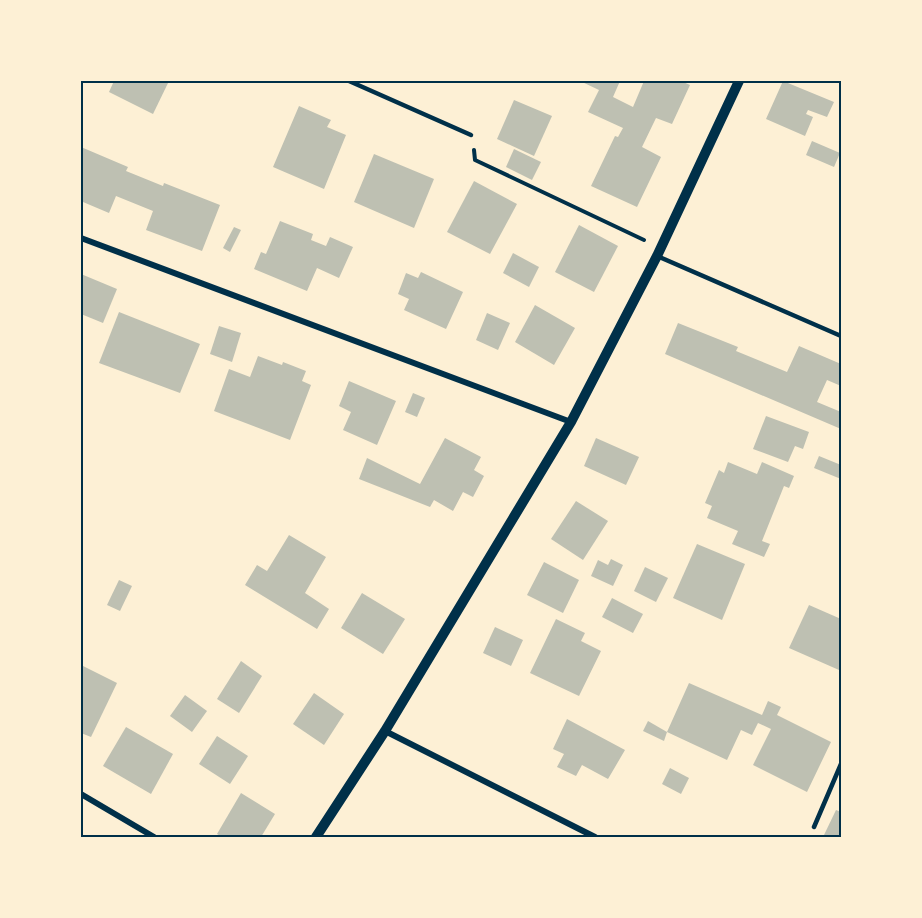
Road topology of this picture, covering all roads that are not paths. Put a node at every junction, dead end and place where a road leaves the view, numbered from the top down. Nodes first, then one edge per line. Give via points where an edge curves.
1 (349, 81) edge
2 (739, 81) edge
3 (471, 135) road end
4 (81, 238) edge
5 (659, 252) junction
6 (841, 336) edge
7 (571, 422) junction
8 (385, 731) junction
9 (841, 764) edge
10 (81, 794) edge
11 (814, 827) dead end
12 (154, 837) edge
13 (316, 837) edge
14 (595, 837) edge

1 - 3 lane
2 - 5 street
4 - 7 street
5 - 6 lane
5 - 7 street
7 - 8 street
8 - 13 street
8 - 14 street
9 - 11 lane
10 - 12 street

